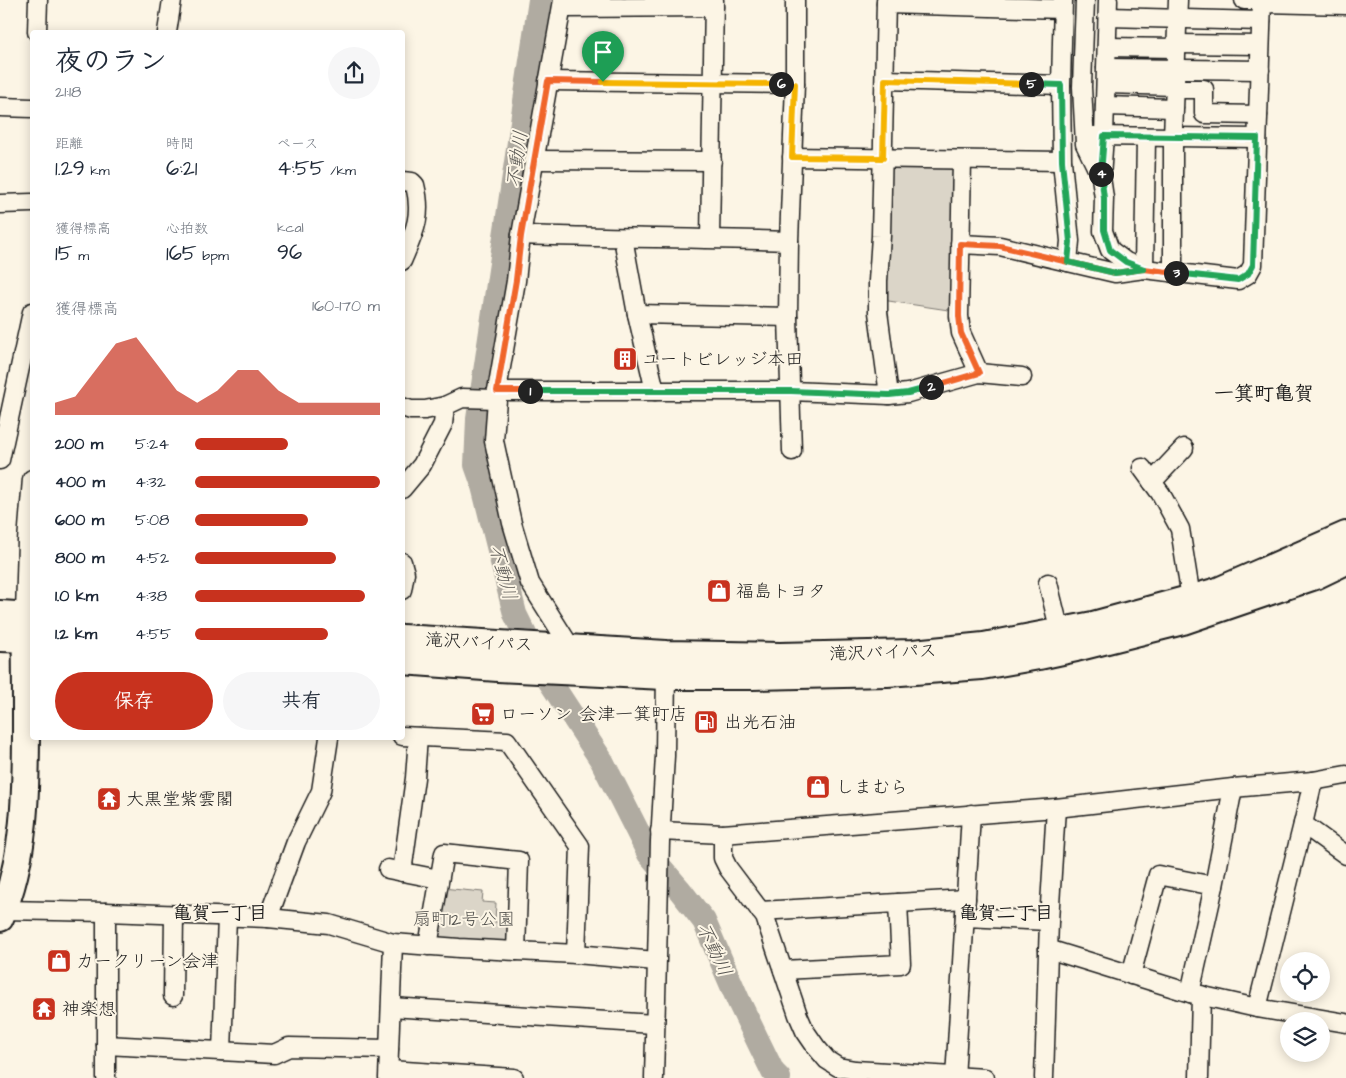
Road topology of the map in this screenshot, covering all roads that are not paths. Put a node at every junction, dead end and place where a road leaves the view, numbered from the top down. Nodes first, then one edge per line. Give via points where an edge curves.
1 (38, 0) edge
2 (172, 0) edge
3 (795, 0) edge
4 (1085, 0) edge
5 (1178, 0) edge
6 (1244, 0) edge
7 (1262, 1) edge
8 (886, 2) edge
9 (1308, 2) edge
10 (563, 4) edge
11 (714, 4) edge
12 (1063, 5) edge
13 (1346, 5) edge
14 (1108, 9) edge
15 (1177, 19) junction
16 (1261, 21) junction
17 (37, 30) edge
18 (167, 30) edge
19 (1260, 45) junction
20 (1176, 46) junction
21 (1107, 47) junction
22 (1260, 70) junction
23 (1106, 76) junction
24 (885, 80) junction
25 (548, 81) junction
26 (1175, 81) junction
27 (713, 83) junction
28 (795, 84) junction
29 (1061, 85) junction
30 (1105, 106) junction
31 (0, 108) edge
32 (30, 108) edge
33 (1174, 108) junction
34 (1258, 115) junction
35 (1085, 136) junction
36 (1104, 136) junction
37 (1146, 137) junction
38 (1173, 137) junction
39 (1257, 138) junction
40 (792, 157) junction
41 (883, 158) junction
42 (534, 160) junction
43 (962, 160) junction
44 (712, 161) junction
45 (1062, 161) junction
46 (1101, 177) junction
47 (405, 181) edge
48 (30, 203) edge
49 (0, 204) edge
50 (521, 236) junction
51 (622, 238) junction
52 (710, 238) junction
53 (789, 241) junction
54 (960, 244) junction
55 (405, 255) edge
56 (1068, 262) junction
57 (1144, 269) junction
58 (1173, 272) junction
59 (637, 314) junction
60 (788, 317) junction
61 (30, 321) edge
62 (979, 373) junction
63 (1022, 377) dead end
64 (655, 391) junction
65 (791, 391) junction
66 (889, 395) junction
67 (494, 396) junction
68 (445, 406) junction
69 (405, 408) edge
70 (1184, 448) dead end
71 (792, 451) dead end
72 (0, 460) edge
73 (405, 482) edge
74 (30, 510) edge
75 (1346, 536) edge
76 (1346, 561) edge
77 (1048, 583) dead end
78 (1192, 598) junction
79 (23, 625) edge
80 (1060, 632) junction
81 (0, 638) edge
82 (405, 639) edge
83 (497, 655) junction
84 (564, 655) junction
85 (405, 660) edge
86 (666, 665) junction
87 (410, 736) edge
88 (329, 740) edge
89 (1346, 775) edge
90 (1313, 781) junction
91 (1233, 788) junction
92 (1056, 808) junction
93 (971, 814) junction
94 (1303, 824) junction
95 (723, 834) junction
96 (660, 836) junction
97 (1346, 855) edge
98 (439, 879) junction
99 (1214, 886) junction
100 (966, 899) junction
101 (898, 903) junction
102 (760, 911) junction
103 (106, 912) junction
104 (2, 914) edge
105 (174, 915) junction
106 (964, 916) junction
107 (227, 917) junction
108 (268, 918) junction
109 (1049, 921) junction
110 (393, 943) junction
111 (428, 946) junction
112 (1048, 949) junction
113 (516, 951) junction
114 (576, 954) junction
115 (656, 961) junction
116 (783, 970) junction
117 (1131, 975) junction
118 (1196, 994) junction
119 (173, 996) dead end
120 (391, 1007) junction
121 (1257, 1008) junction
122 (654, 1024) junction
123 (1346, 1024) edge
124 (106, 1045) junction
125 (389, 1049) junction
126 (222, 1051) junction
127 (388, 1074) edge
128 (955, 1077) edge
129 (106, 1078) edge
130 (514, 1078) edge
131 (654, 1078) edge
132 (985, 1078) edge
133 (1044, 1078) edge
134 (1199, 1078) edge

1 - 17 street
2 - 18 street
3 - 28 street
4 - 35 street via 1082,87
5 - 15 street
6 - 7 street
7 - 9 street
7 - 16 street
8 - 12 street
8 - 24 street
9 - 13 street
10 - 11 street
10 - 25 street
11 - 27 street
12 - 29 street
14 - 15 street
14 - 21 street
15 - 16 street
15 - 20 street
16 - 19 street
19 - 20 street
19 - 22 street
20 - 21 street
20 - 26 street
21 - 23 street
22 - 26 street
22 - 34 street
23 - 26 street
23 - 30 street
24 - 29 street
24 - 41 street
25 - 27 street
25 - 42 street
26 - 33 street
26 - 34 street via 1204,89 1204,114
27 - 28 street
27 - 44 street
28 - 40 street
29 - 45 street
30 - 33 street
30 - 36 street
31 - 32 street
33 - 38 street
34 - 39 street
35 - 36 street
35 - 46 street via 1085,144
36 - 37 street
36 - 46 street
37 - 38 street
37 - 57 street
38 - 39 street
38 - 58 street
39 - 58 street via 1253,265 1248,274 1238,280
40 - 41 street
40 - 53 street
41 - 43 street
41 - 66 street via 878,312
42 - 44 street
42 - 50 street
43 - 45 street
43 - 54 street
44 - 52 street
45 - 56 street via 1070,242
46 - 57 street via 1104,230 1110,250 1126,262
47 - 55 street via 416,185 419,209 413,239
48 - 49 street
50 - 51 street
50 - 67 street
51 - 52 street
51 - 59 street
52 - 53 street
53 - 60 street
54 - 56 street via 1000,246
54 - 62 street via 961,333
56 - 57 street via 1115,273
57 - 58 street
59 - 60 street
59 - 64 street
60 - 65 street
61 - 72 street
62 - 63 street
62 - 66 street via 908,393
64 - 65 street
64 - 67 street
65 - 66 street
65 - 71 street
67 - 68 street via 462,398
67 - 84 street via 494,441 512,523 530,583
68 - 69 street via 425,410
68 - 73 street via 443,424 422,465
70 - 78 street via 1147,475 1180,529
74 - 79 street
75 - 78 highway, 滝沢バイパス via 1218,591
76 - 86 highway, 滝沢バイパス via 1315,576 1183,621 1076,648 982,666 887,673 752,676
77 - 80 street
78 - 80 highway, 滝沢バイパス
79 - 81 highway
79 - 104 highway via 26,780 21,842
80 - 86 highway, 滝沢バイパス via 984,646 913,653 780,656
82 - 83 highway, 滝沢バイパス
83 - 84 highway, 滝沢バイパス
83 - 85 highway, 滝沢バイパス
84 - 86 highway, 滝沢バイパス
86 - 96 street
87 - 98 street via 415,778 395,870
87 - 114 street via 507,741 580,846
88 - 108 street via 321,791 296,842
89 - 90 street
90 - 91 street
90 - 94 street
91 - 92 street
91 - 99 street
92 - 93 street
92 - 109 street
93 - 95 street
93 - 100 street
94 - 97 street
94 - 121 street
95 - 96 street
95 - 102 street via 723,858
96 - 115 street
98 - 111 street
98 - 113 street via 444,853 519,861
99 - 117 street via 1158,875
99 - 118 street
100 - 101 street
100 - 106 street
101 - 102 street
101 - 116 street via 901,964
102 - 116 street
103 - 104 street
103 - 105 street
103 - 124 street
105 - 107 street
105 - 119 street
106 - 109 street
106 - 128 street
107 - 108 street
107 - 126 street
108 - 110 street via 329,924
109 - 112 street
110 - 111 street
110 - 120 street
111 - 113 street
112 - 117 street
112 - 133 street
113 - 114 street
114 - 115 street
115 - 122 street
116 - 128 street via 805,1031 816,1047 838,1067
117 - 118 street
118 - 121 street
118 - 134 street
120 - 122 street
120 - 125 street
121 - 123 street
122 - 131 street
124 - 126 street
124 - 129 street
125 - 126 street via 289,1047 274,1054
125 - 127 street
127 - 130 street
128 - 132 street

